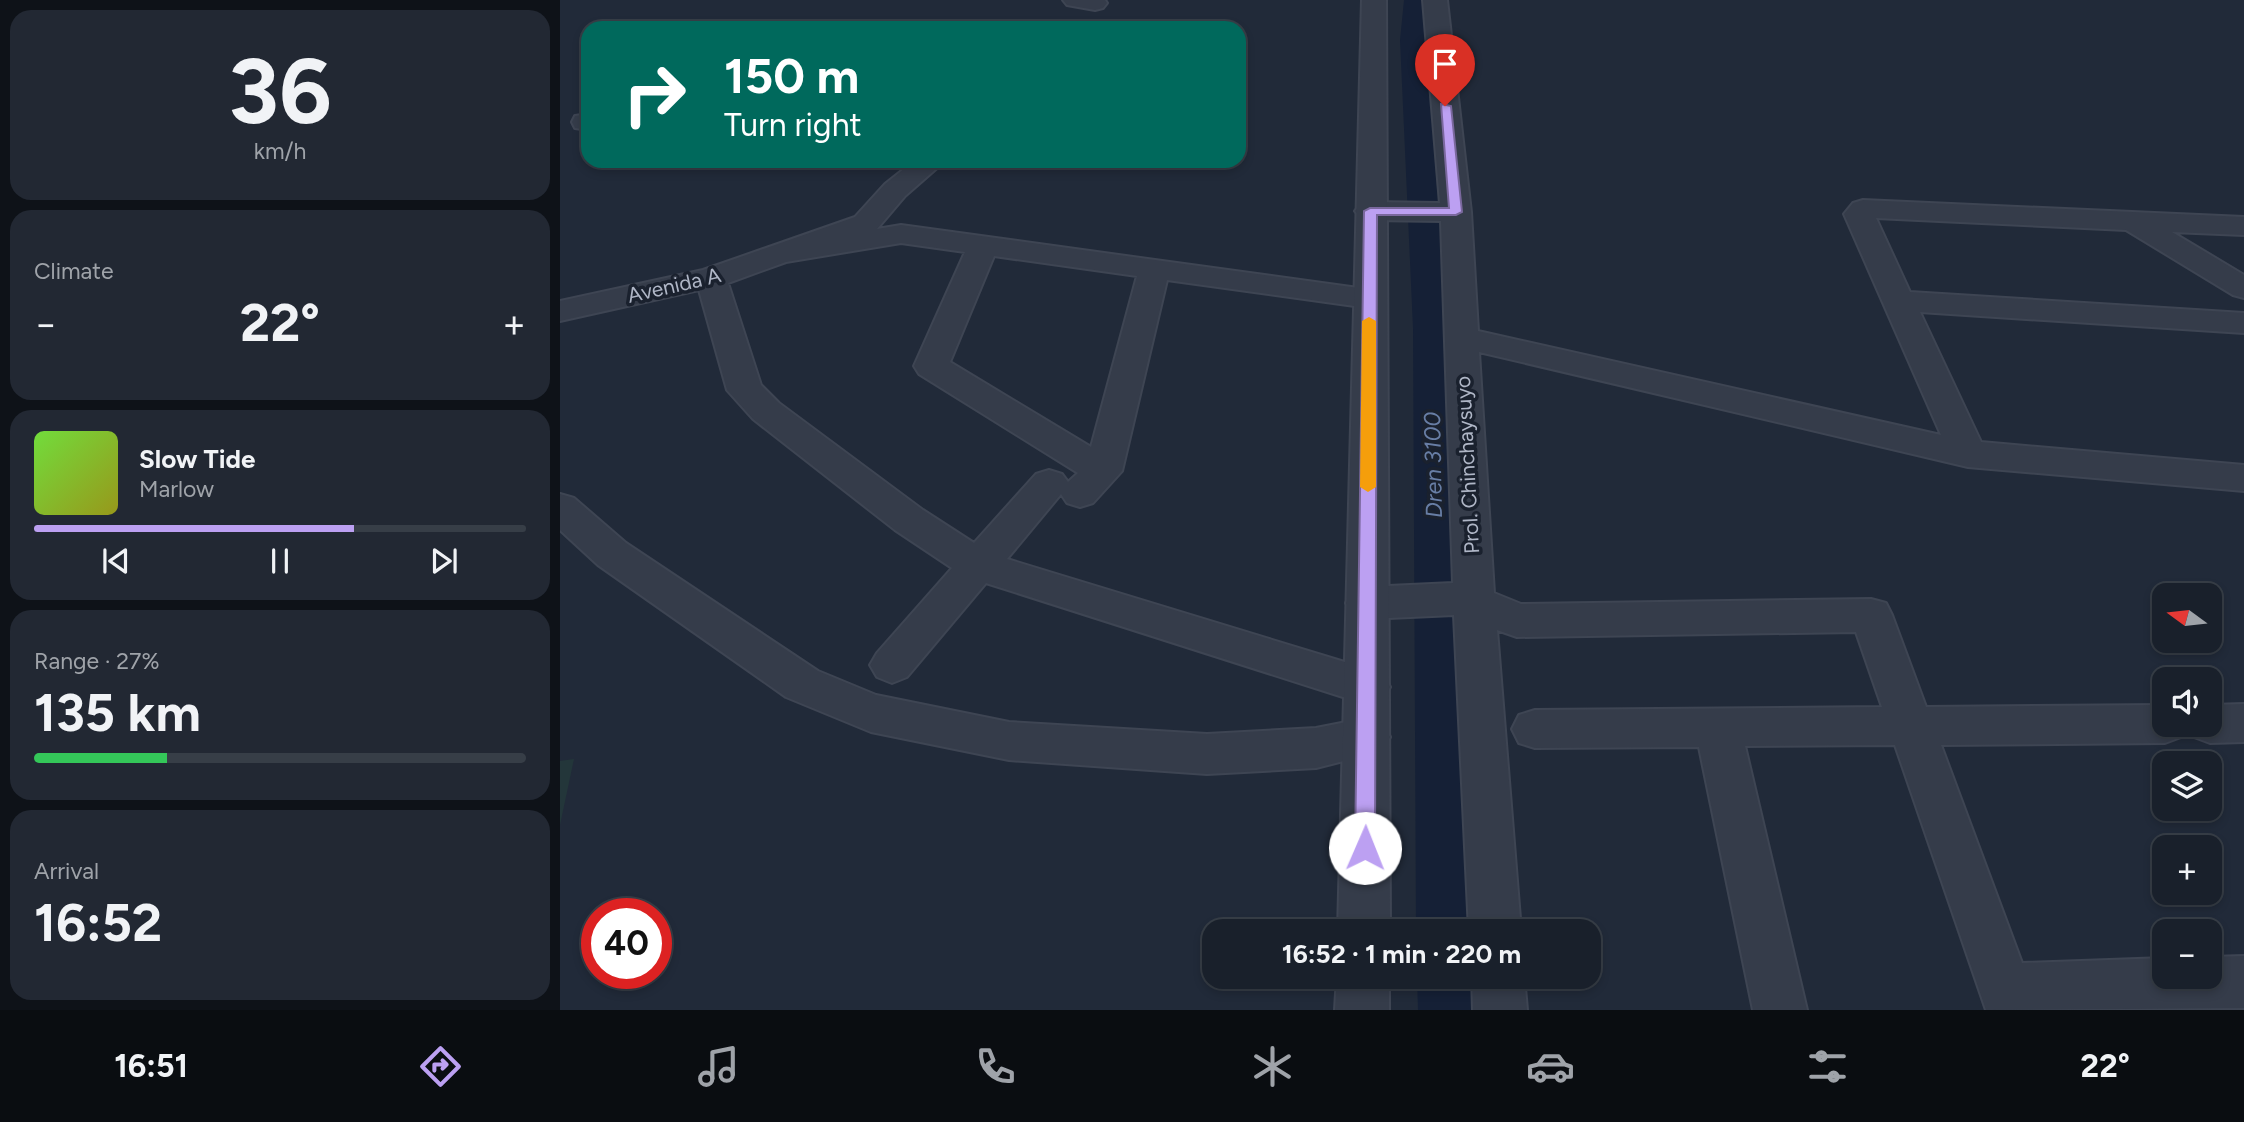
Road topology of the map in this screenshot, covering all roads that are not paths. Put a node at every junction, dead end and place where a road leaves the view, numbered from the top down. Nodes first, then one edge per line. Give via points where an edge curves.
1 (1374, 0) edge
2 (1435, 0) edge
3 (922, 168) edge
4 (1380, 211) junction
5 (1446, 212) junction
6 (2134, 223) junction
7 (2244, 226) edge
8 (983, 246) junction
9 (787, 253) junction
10 (1154, 269) junction
11 (711, 278) junction
12 (2244, 288) edge
13 (1369, 298) junction
14 (1897, 301) junction
15 (560, 311) edge
16 (2244, 323) edge
17 (1460, 337) junction
18 (1968, 454) junction
19 (2244, 478) edge
20 (1077, 482) junction
21 (560, 508) edge
22 (978, 565) junction
23 (1462, 600) junction
24 (1382, 602) junction
25 (892, 665) dead end
26 (1368, 688) junction
27 (2244, 723) edge
28 (1911, 724) junction
29 (2152, 724) edge
30 (2222, 724) edge
31 (1718, 727) junction
32 (1535, 729) dead end
33 (1367, 737) junction
34 (1364, 919) edge
35 (1494, 919) edge
36 (2244, 982) edge
37 (1363, 989) edge
38 (1499, 989) edge
39 (2009, 1000) edge
40 (1362, 1010) edge
41 (1500, 1010) edge
42 (1780, 1010) edge

1 - 4 street
2 - 5 street, Prol. Chinchaysuyo
3 - 9 street via 866,223
4 - 5 street
4 - 13 street
5 - 17 street, Prol. Chinchaysuyo
6 - 7 street
6 - 12 street
6 - 14 street via 1863,209 1859,214
8 - 9 street via 901,234
8 - 10 street
8 - 20 street via 931,366
9 - 11 street, Avenida A
10 - 13 street
10 - 20 street
11 - 15 street, Avenida A
11 - 22 street via 745,390 909,520
13 - 24 street
14 - 16 street
14 - 18 street
17 - 18 street
17 - 23 street, Prol. Chinchaysuyo
18 - 19 street
20 - 22 street
21 - 33 street via 612,554 802,684 870,713 1009,741 1207,754 1316,748
22 - 25 street
22 - 26 street
23 - 24 street
23 - 28 street via 1517,621 1871,615
23 - 35 street, Prol. Chinchaysuyo
24 - 26 street
26 - 33 street
27 - 30 street
28 - 29 street
28 - 31 street
28 - 39 street
31 - 32 street
31 - 42 street
33 - 34 street
36 - 39 street
37 - 40 street
38 - 41 street

